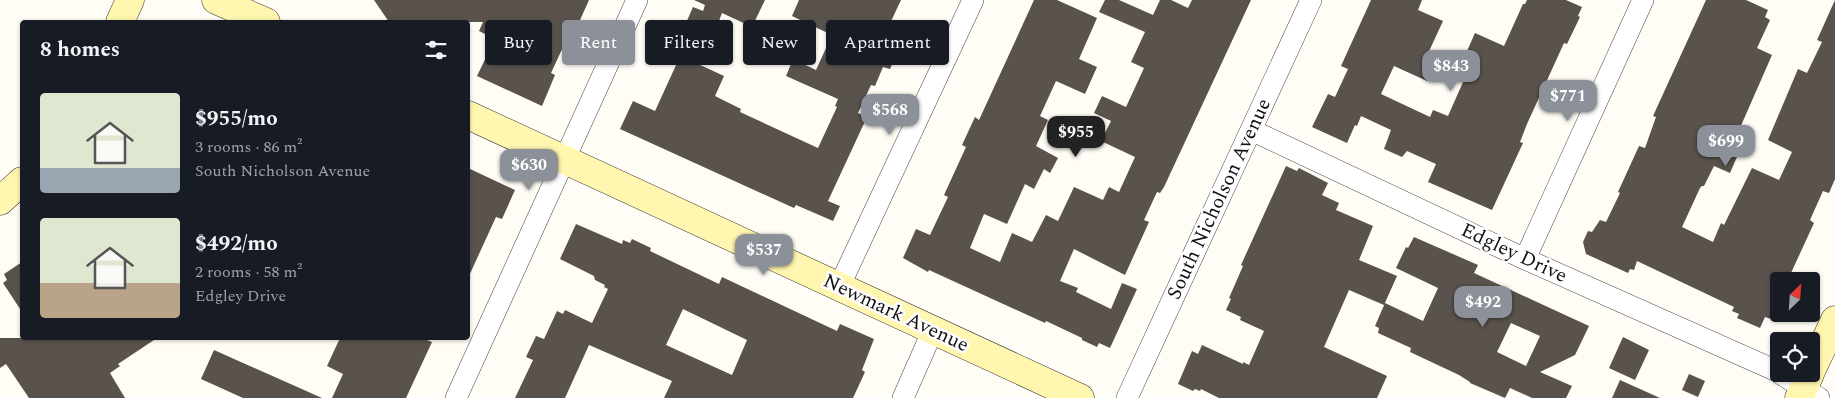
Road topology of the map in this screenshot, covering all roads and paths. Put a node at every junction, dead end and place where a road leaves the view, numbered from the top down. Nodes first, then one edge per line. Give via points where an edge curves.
1 (130, 0) edge
2 (216, 0) edge
3 (637, 0) edge
4 (973, 0) edge
5 (1311, 0) edge
6 (1643, 0) edge
7 (121, 20) edge
8 (261, 20) edge
9 (470, 116) edge
10 (1251, 130) junction
11 (563, 160) junction
12 (20, 183) edge
13 (0, 202) edge
14 (1525, 259) junction
15 (839, 287) junction
16 (1835, 320) edge
17 (933, 330) junction
18 (1820, 347) edge
19 (1770, 369) edge
20 (456, 398) edge
21 (903, 398) edge
22 (1080, 398) edge
23 (1127, 398) edge

1 - 7 street
2 - 8 street
3 - 11 street
4 - 15 street
5 - 10 street, South Nicholson Avenue
6 - 14 street
9 - 11 street, Newmark Avenue
10 - 14 street, Edgley Drive
10 - 23 street, South Nicholson Avenue
11 - 15 street, Newmark Avenue
11 - 20 street
12 - 13 street
14 - 19 street, Edgley Drive
15 - 17 street, Newmark Avenue
16 - 18 street
17 - 21 street
17 - 22 street, Newmark Avenue

